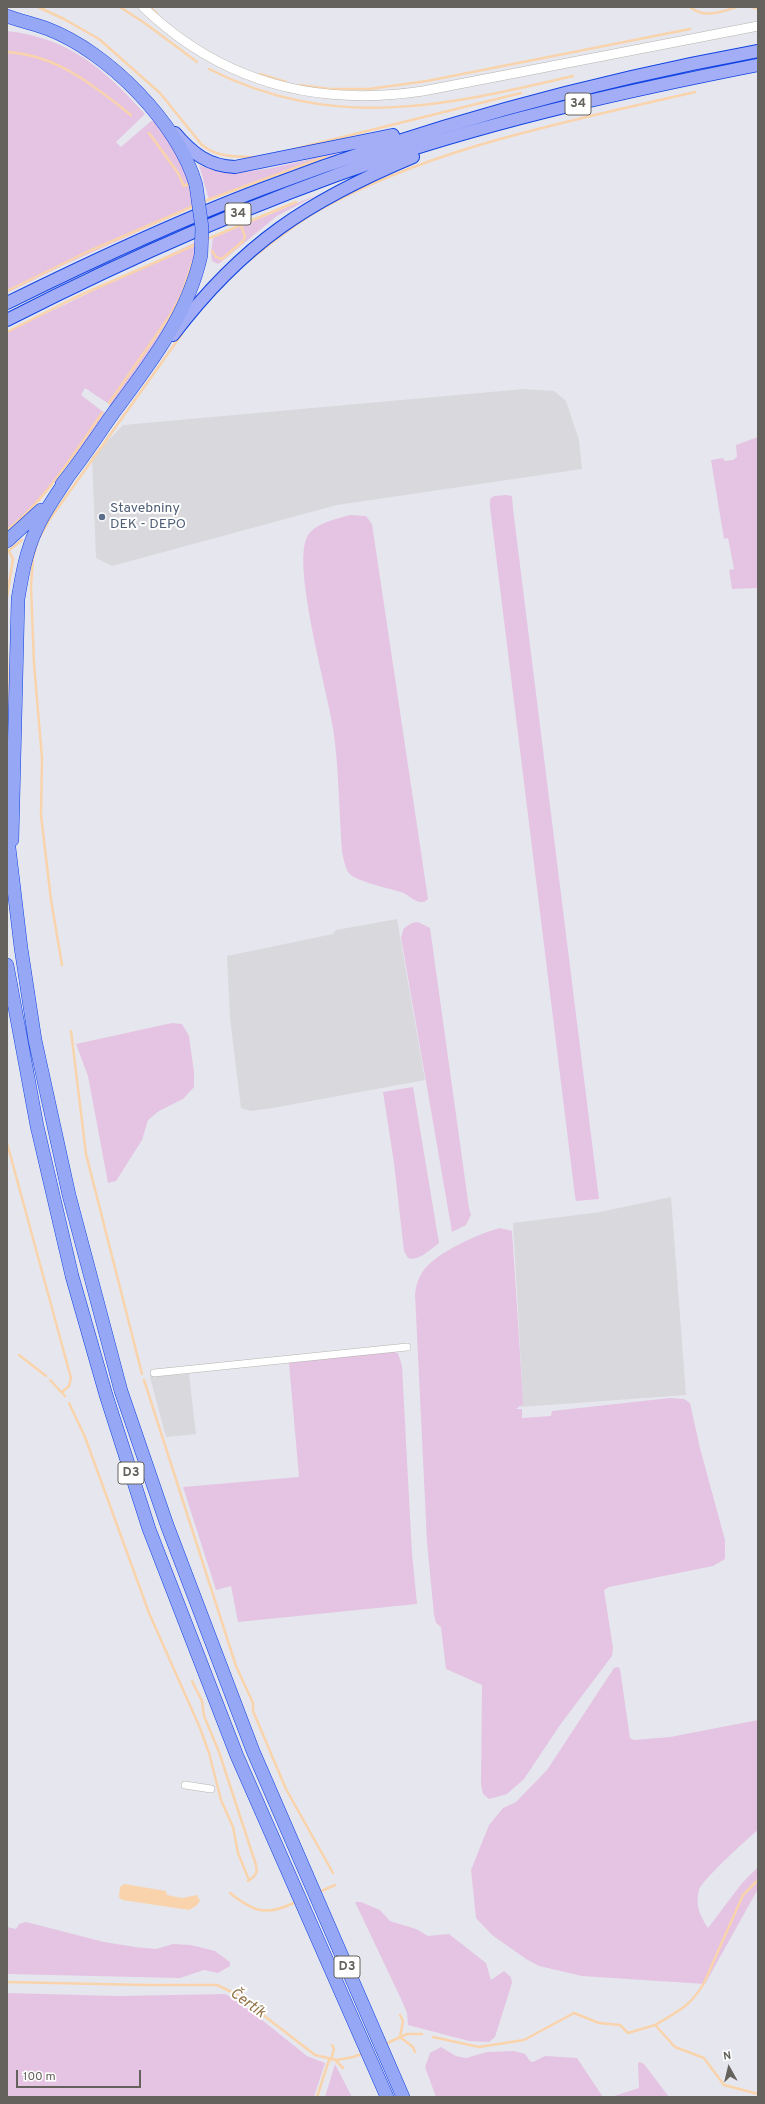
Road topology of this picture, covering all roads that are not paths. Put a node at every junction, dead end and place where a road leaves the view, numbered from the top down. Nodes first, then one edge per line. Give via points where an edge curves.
1 (143, 7) edge
2 (7, 16) edge
3 (7, 26) edge
4 (758, 26) edge
5 (62, 36) junction
6 (758, 51) edge
7 (758, 65) edge
8 (162, 120) junction
9 (463, 121) junction
10 (477, 130) junction
11 (7, 304) edge
12 (7, 320) edge
13 (147, 368) junction
14 (68, 477) junction
15 (7, 541) edge
16 (7, 830) edge
17 (11, 868) junction
18 (7, 965) edge
19 (7, 995) edge
20 (21, 1042) junction
21 (407, 1347) dead end
22 (154, 1373) dead end
23 (185, 1785) dead end
24 (211, 1789) dead end
25 (387, 2097) edge
26 (403, 2097) edge

1 - 4 street via 177,37 221,64 268,82 306,92 344,97 385,96 423,91
2 - 5 highway via 49,29
3 - 5 highway
5 - 8 highway via 101,61 124,80
6 - 9 highway, 34 via 605,84
7 - 10 highway, 34 via 616,94
8 - 9 highway via 200,158 220,166 236,167
8 - 13 highway, bridge via 186,157 196,185 202,228 201,255 191,293
9 - 11 highway, 34 via 378,147 261,189 174,225
10 - 12 highway, 34 via 383,159 266,202 79,283
10 - 13 highway via 350,184 278,228 242,256 215,284
13 - 14 highway
14 - 15 highway via 32,520
14 - 17 highway via 37,527 24,566 18,599
16 - 17 highway, D3
17 - 26 highway, D3 via 35,1040 50,1114 121,1391 167,1526 253,1751
18 - 20 highway, D3
19 - 20 highway
20 - 25 highway, D3 via 36,1126 72,1276 149,1529 237,1756
21 - 22 street
23 - 24 street

